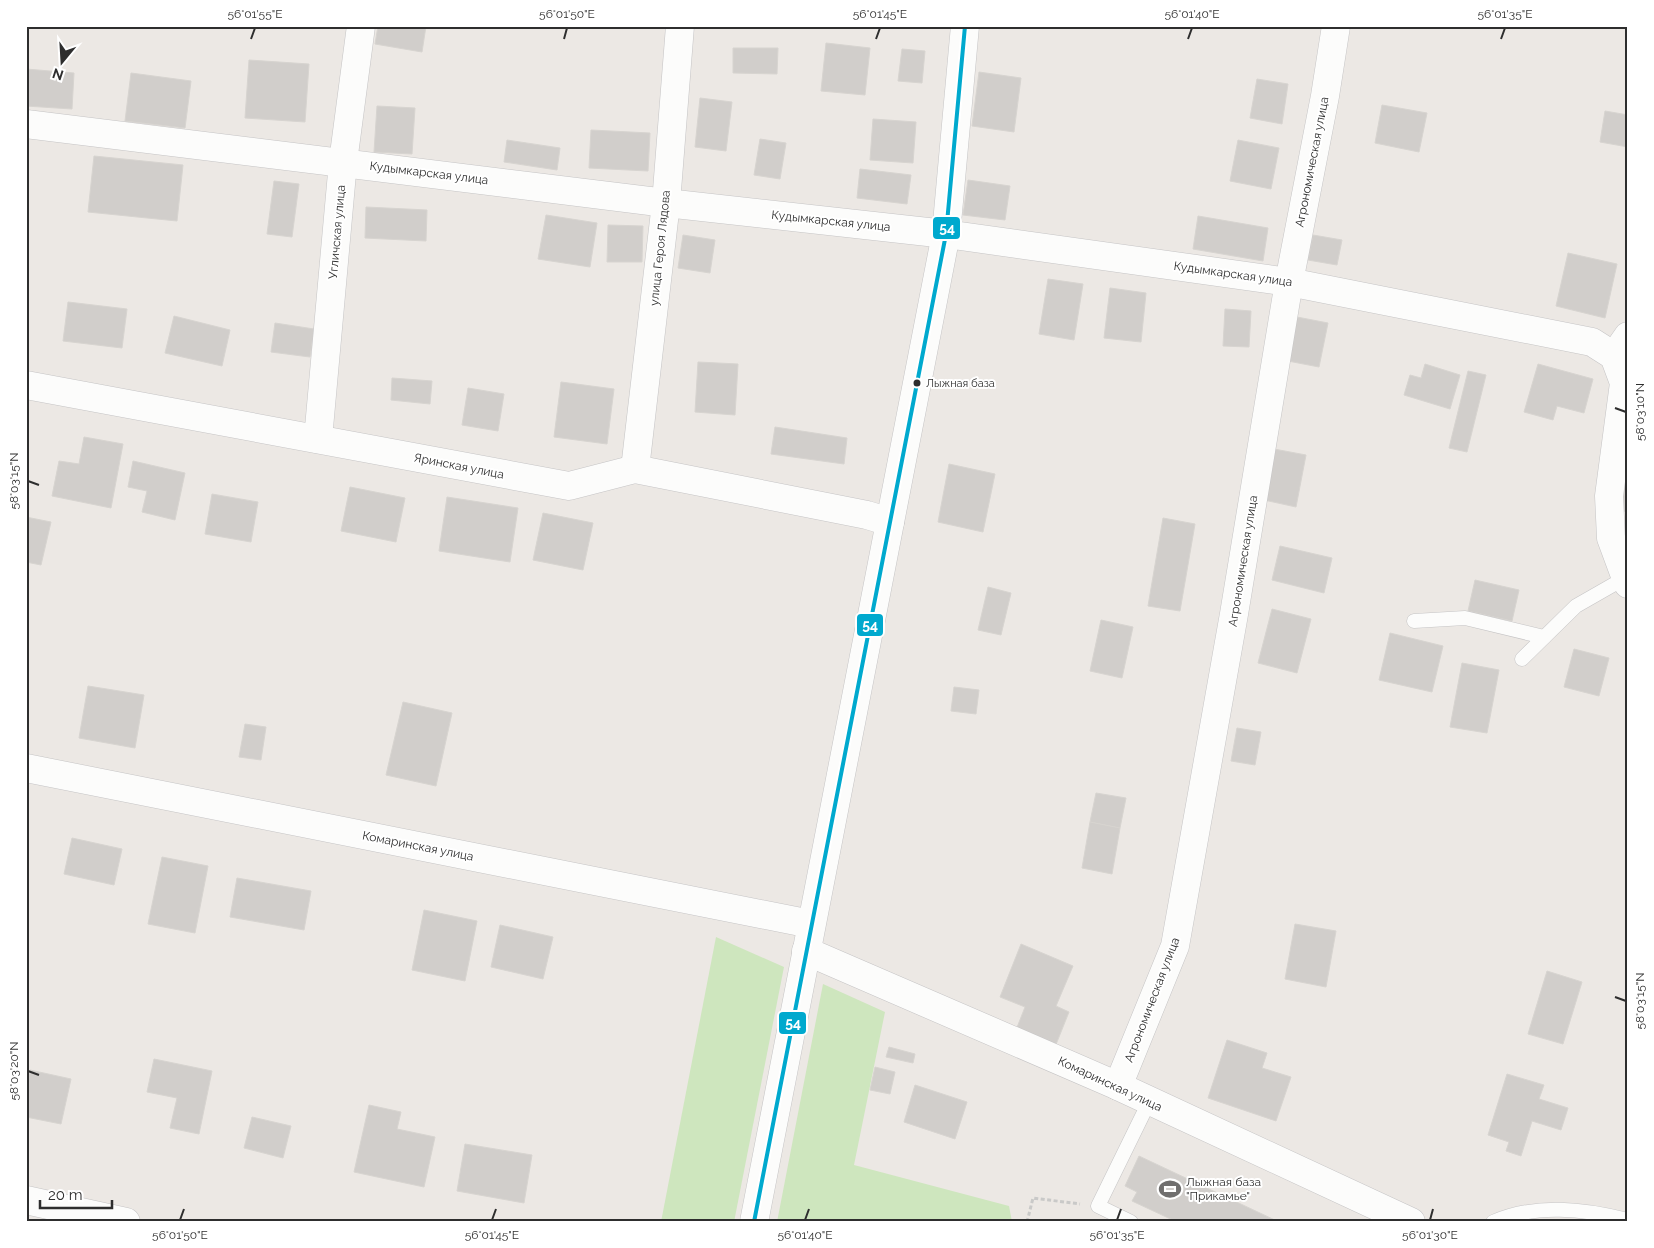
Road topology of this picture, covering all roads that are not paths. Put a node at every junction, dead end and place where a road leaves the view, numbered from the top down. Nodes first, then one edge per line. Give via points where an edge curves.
1 (361, 26) edge
2 (680, 26) edge
3 (965, 26) edge
4 (1336, 26) edge
5 (26, 124) edge
6 (343, 162) junction
7 (666, 203) junction
8 (946, 234) junction
9 (1289, 282) junction
10 (1623, 349) edge
11 (26, 384) edge
12 (318, 439) junction
13 (635, 469) junction
14 (890, 522) junction
15 (1626, 581) edge
16 (1414, 620) dead end
17 (1544, 637) junction
18 (1522, 659) dead end
19 (26, 768) edge
20 (811, 924) junction
21 (806, 951) junction
22 (1118, 1086) junction
23 (1148, 1102) junction
24 (26, 1200) edge
25 (1628, 1220) edge
26 (126, 1222) edge
27 (754, 1222) edge
28 (1131, 1222) edge
29 (1411, 1222) edge
30 (1493, 1222) edge

1 - 6 street, Угличская улица
2 - 7 street, улица Героя Лядова
3 - 8 street
4 - 9 street, Агрономическая улица
5 - 6 street, Кудымкарская улица
6 - 7 street, Кудымкарская улица
6 - 12 street, Угличская улица
7 - 8 street, Кудымкарская улица
7 - 13 street, улица Героя Лядова
8 - 9 street, Кудымкарская улица
8 - 14 street
9 - 10 street, Кудымкарская улица
9 - 22 street, Агрономическая улица via 1175,946
10 - 15 street via 1624,383 1609,496 1611,538
11 - 12 street, Яринская улица
12 - 13 street, Яринская улица via 569,486
13 - 14 street, Яринская улица
14 - 20 street
15 - 17 lane via 1576,606
16 - 17 lane via 1465,618
17 - 18 lane
19 - 20 street, Комаринская улица
20 - 21 street
21 - 22 street, Комаринская улица
21 - 27 street
22 - 23 street, Комаринская улица
23 - 28 lane via 1098,1206
23 - 29 street, Комаринская улица
24 - 26 street
25 - 30 lane via 1598,1212 1540,1209

